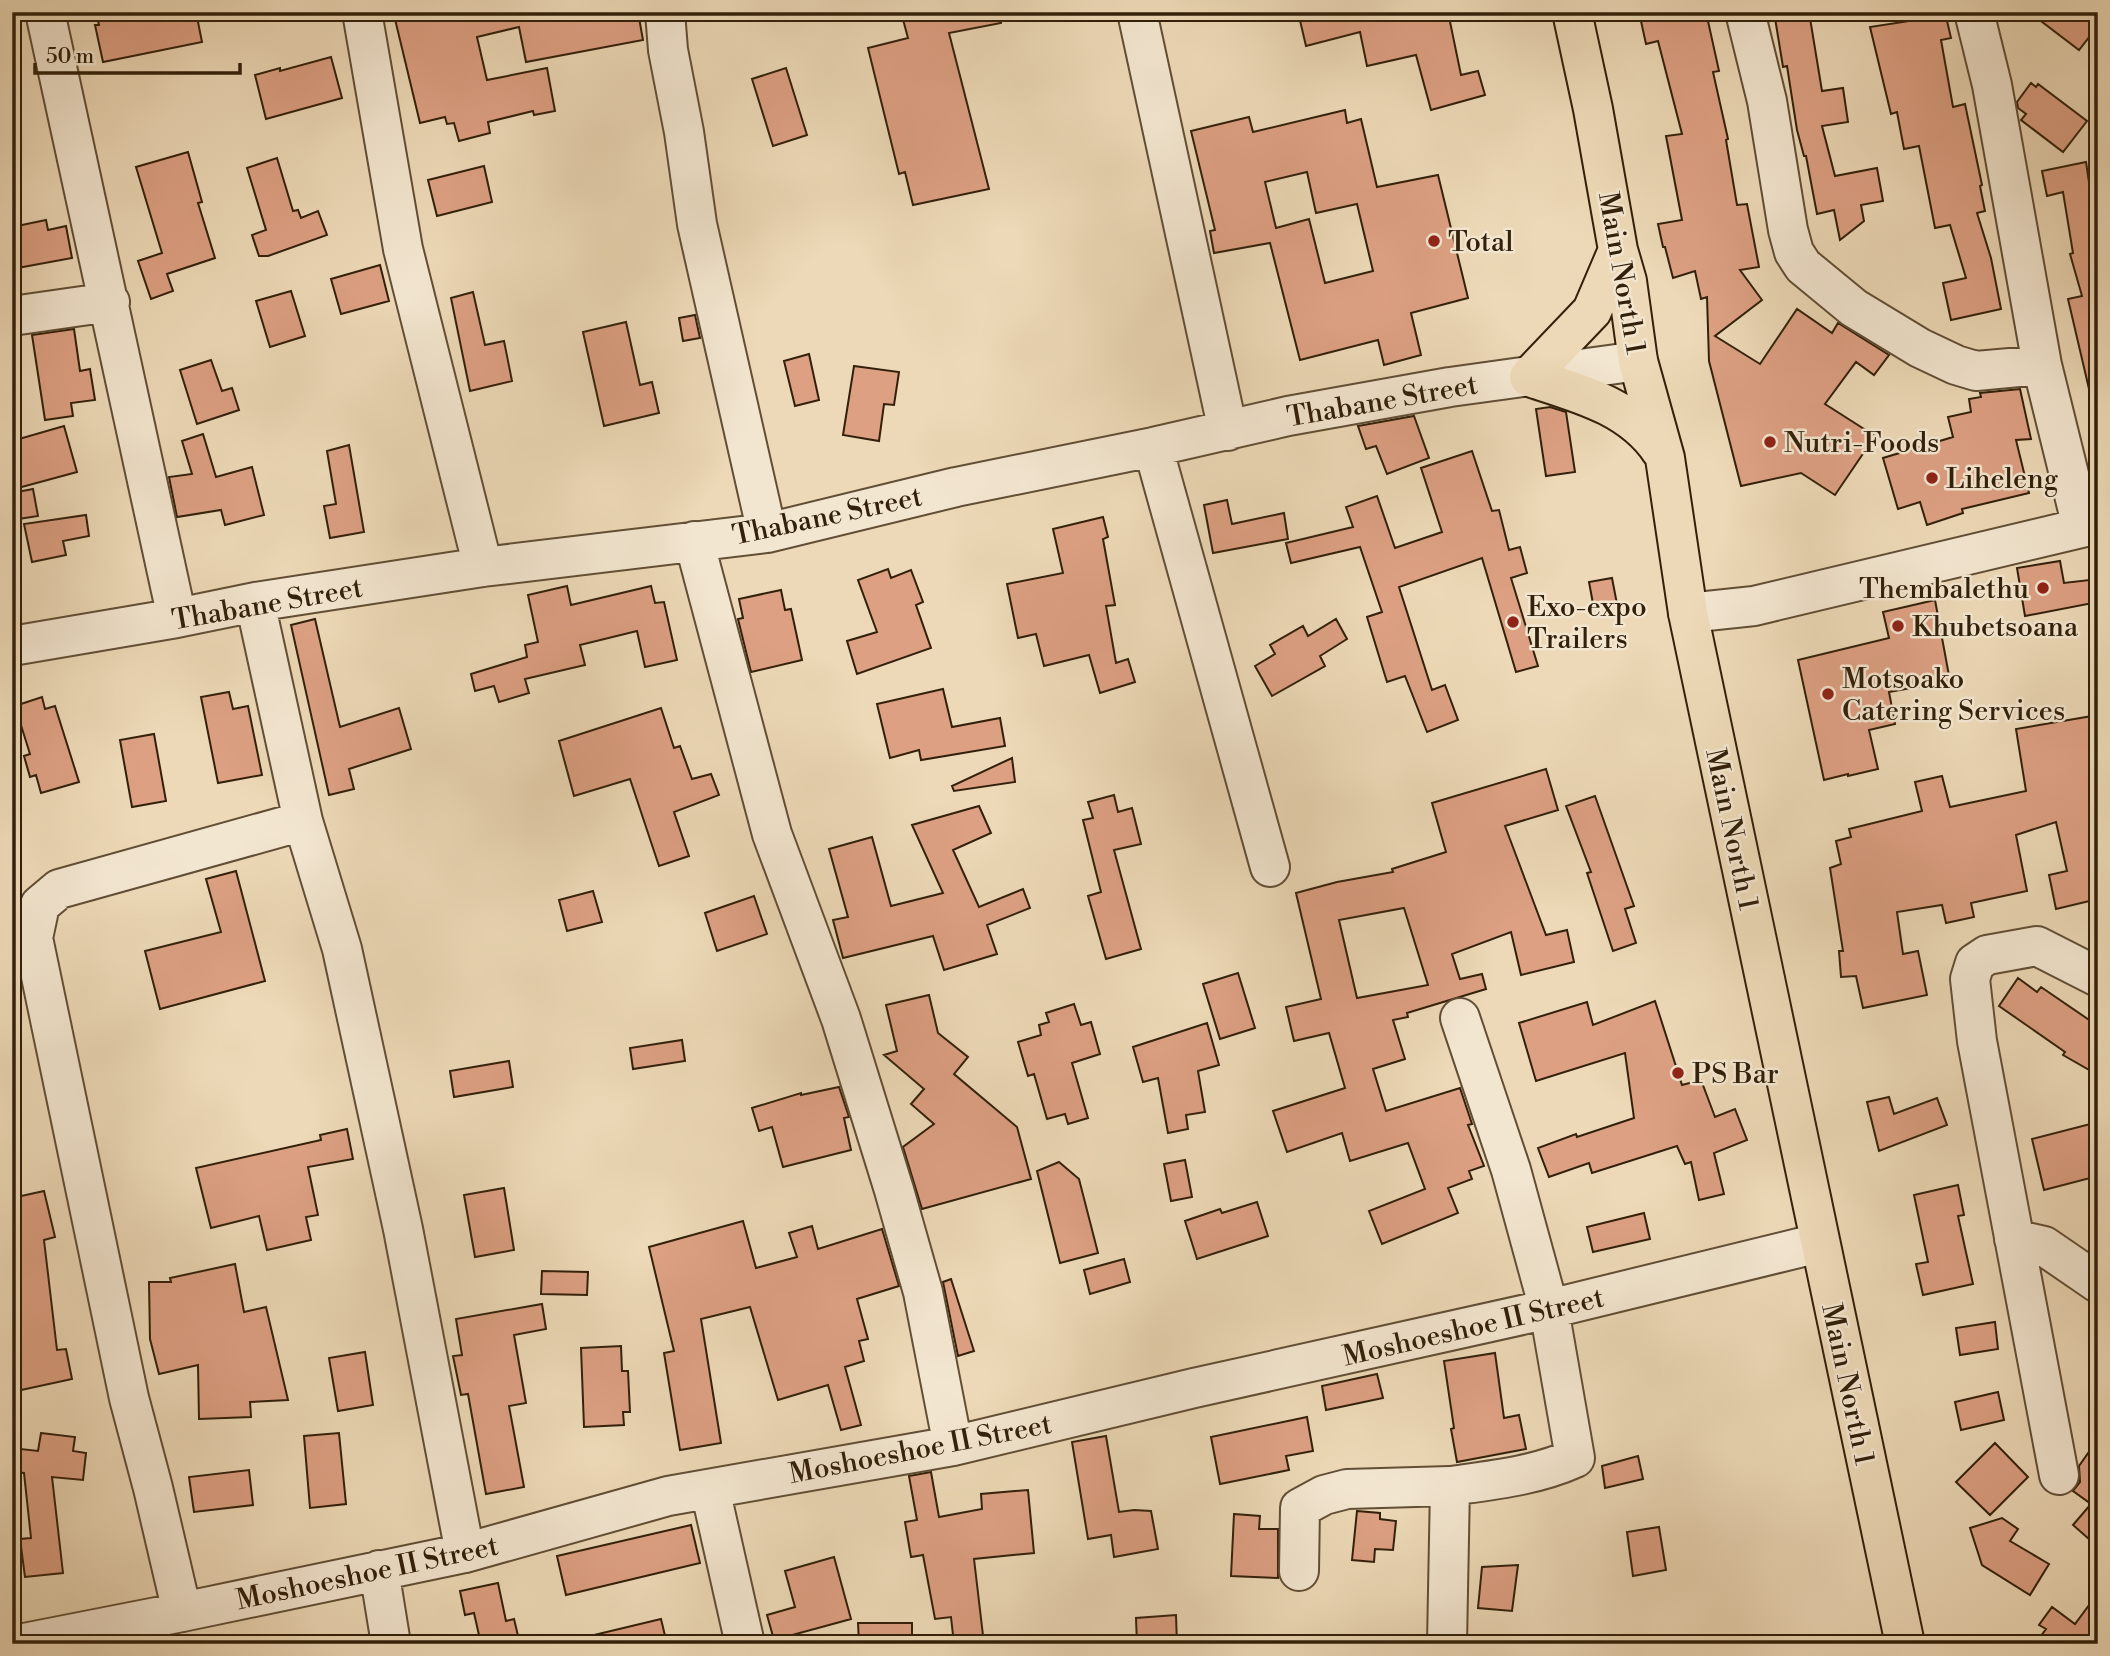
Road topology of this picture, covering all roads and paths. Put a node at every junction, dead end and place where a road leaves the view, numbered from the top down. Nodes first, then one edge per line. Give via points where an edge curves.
1 (45, 12) edge
2 (362, 12) edge
3 (665, 12) edge
4 (1137, 12) edge
5 (1572, 12) edge
6 (1745, 12) edge
7 (1975, 12) edge
8 (1618, 250) junction
9 (110, 302) junction
10 (12, 316) edge
11 (1638, 361) junction
12 (2042, 365) junction
13 (1529, 377) junction
14 (1228, 431) junction
15 (1153, 447) junction
16 (1665, 458) junction
17 (2090, 525) edge
18 (768, 533) junction
19 (694, 541) junction
20 (483, 567) junction
21 (255, 602) junction
22 (1688, 613) junction
23 (177, 618) junction
24 (12, 646) edge
25 (303, 821) junction
26 (1270, 867) dead end
27 (2098, 977) edge
28 (1460, 1018) dead end
29 (2014, 1239) junction
30 (1819, 1243) junction
31 (2098, 1283) edge
32 (1549, 1309) junction
33 (953, 1446) junction
34 (2059, 1475) dead end
35 (1450, 1486) junction
36 (710, 1489) junction
37 (465, 1553) junction
38 (379, 1570) junction
39 (1299, 1571) dead end
40 (182, 1612) junction
41 (97, 1636) edge
42 (19, 1644) edge
43 (391, 1644) edge
44 (745, 1644) edge
45 (1447, 1644) edge
46 (1905, 1644) edge

1 - 9 street
2 - 20 street via 403,249
3 - 18 street via 697,224
4 - 14 street
5 - 8 main road, Main North 1
6 - 12 street via 1767,101 1788,230 1803,266 1854,308 1956,365 1976,371
7 - 12 street
8 - 11 main road, Main North 1
8 - 13 main road via 1592,311
9 - 10 street
9 - 23 street
11 - 13 street, Thabane Street
11 - 16 main road, Main North 1
12 - 17 street
13 - 14 street, Thabane Street via 1424,391
13 - 16 main road via 1605,402 1653,440
14 - 15 street, Thabane Street
15 - 18 street, Thabane Street via 956,486
15 - 26 street
16 - 22 main road, Main North 1
17 - 22 street via 1754,606
18 - 19 street, Thabane Street
19 - 20 street, Thabane Street
19 - 33 street via 772,834 841,1019 898,1203 923,1292
20 - 21 street, Thabane Street
21 - 23 street, Thabane Street
21 - 25 street
22 - 30 main road, Main North 1
23 - 24 street, Thabane Street
25 - 37 street via 345,962 403,1229
25 - 40 street via 59,889 40,905 33,938 129,1398
27 - 29 street via 2037,946 1987,955 1975,963 1970,979 1977,1041
28 - 32 street via 1511,1170
29 - 31 street via 2044,1246
29 - 34 street
30 - 32 street, Moshoeshoe II Street
30 - 46 main road, Main North 1
32 - 33 street, Moshoeshoe II Street
32 - 35 street via 1575,1458 1522,1476
33 - 36 street, Moshoeshoe II Street
35 - 39 street via 1347,1489 1300,1508
35 - 45 street
36 - 37 street, Moshoeshoe II Street via 668,1496
36 - 44 street
37 - 38 street, Moshoeshoe II Street
38 - 40 street, Moshoeshoe II Street
38 - 43 street
40 - 41 street, Moshoeshoe II Street
41 - 42 street, Moshoeshoe II Street

